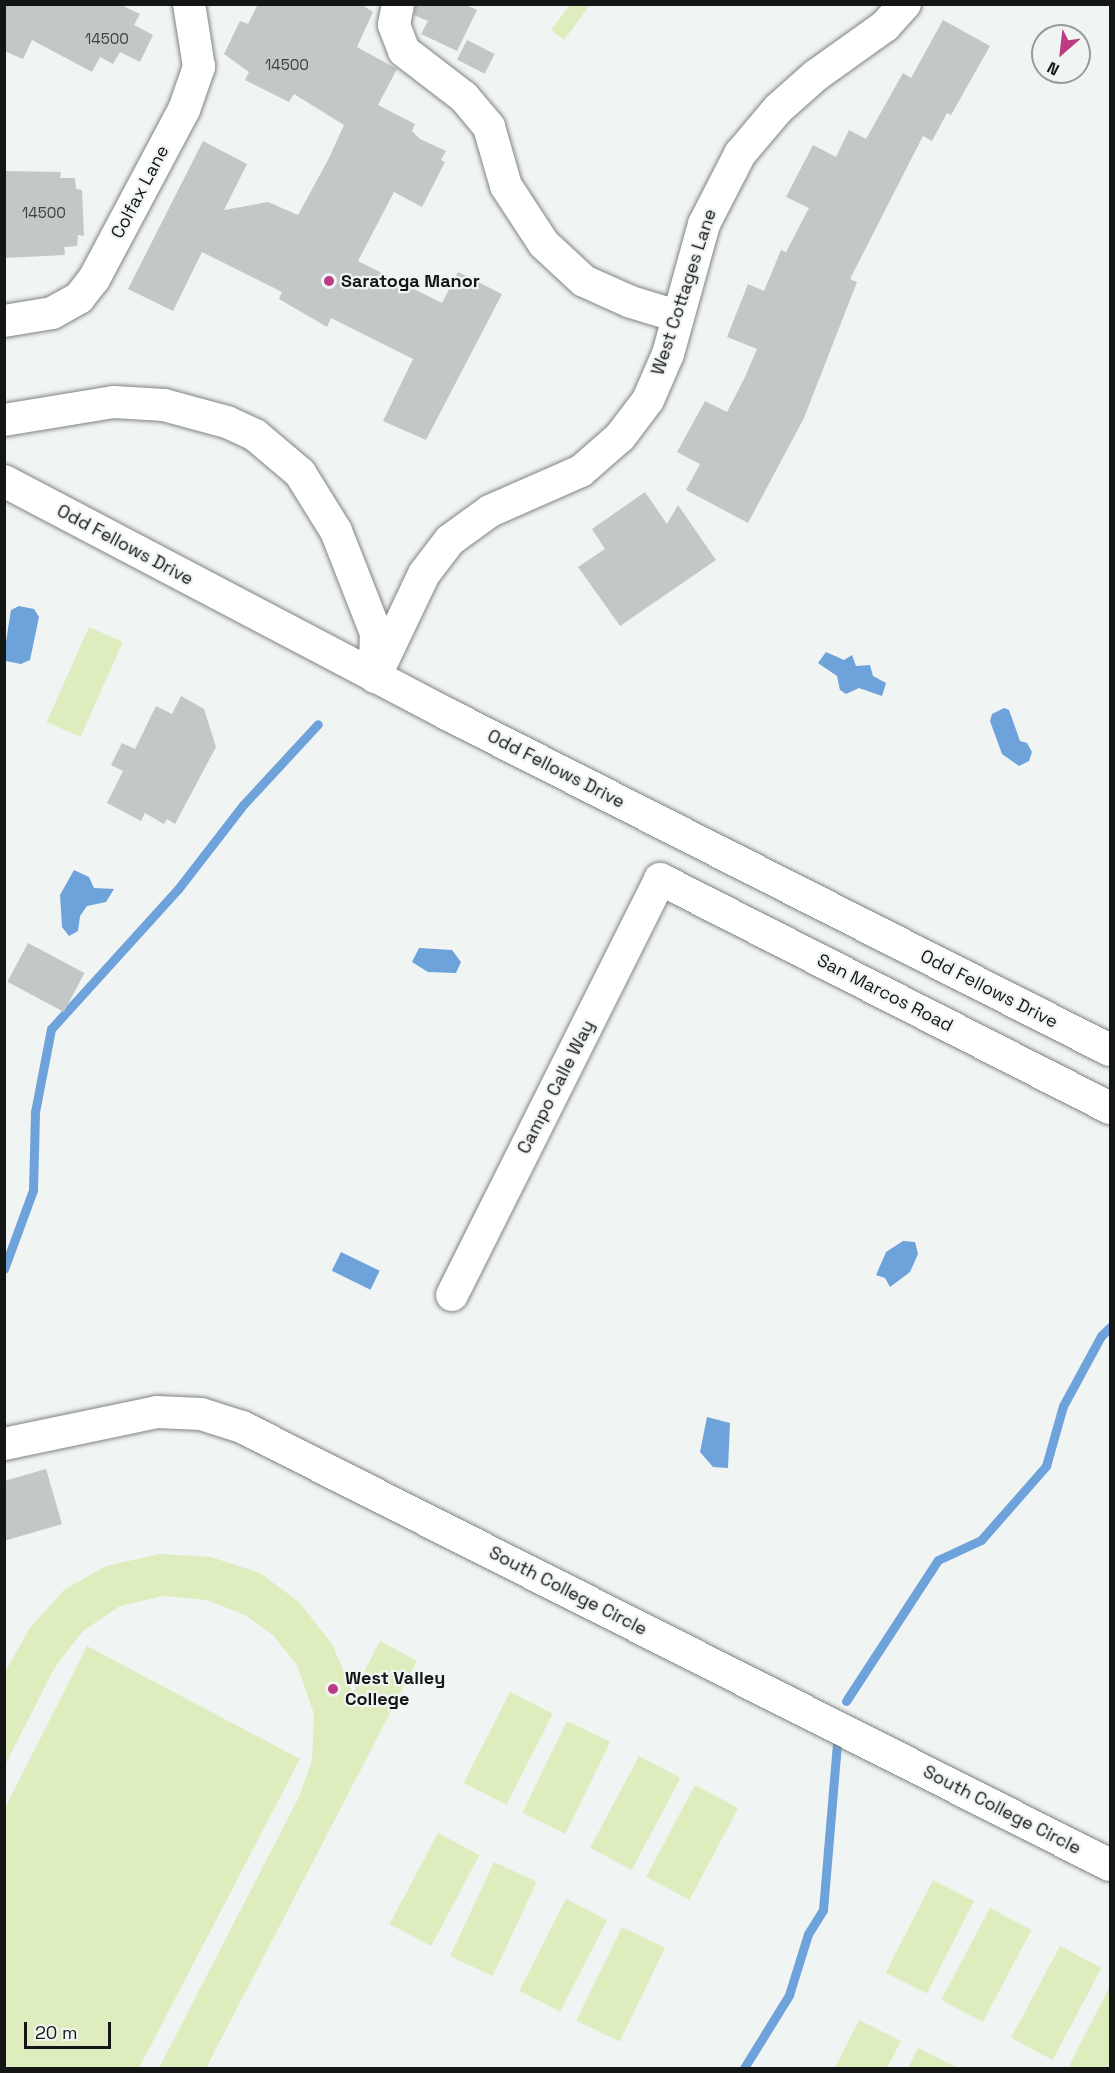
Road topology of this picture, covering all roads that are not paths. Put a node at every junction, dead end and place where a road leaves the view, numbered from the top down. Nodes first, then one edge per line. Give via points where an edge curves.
1 (189, 4) edge
2 (398, 4) edge
3 (905, 4) edge
4 (677, 316) junction
5 (4, 321) edge
6 (4, 420) edge
7 (4, 481) edge
8 (375, 677) junction
9 (660, 879) joint
10 (1110, 1050) edge
11 (1110, 1108) edge
12 (452, 1295) dead end
13 (4, 1444) edge
14 (1110, 1865) edge

1 - 5 street, Colfax Lane via 199,67 184,110 94,279 79,298 52,313
2 - 4 street via 394,25 404,51 464,97 489,127 506,186 544,244 584,281 631,302
3 - 4 street, West Cottages Lane via 885,26 815,76 778,109 740,154 708,214
4 - 8 street, West Cottages Lane via 668,354 648,400 620,437 581,471 490,511 450,540 424,574
6 - 8 street via 114,402 164,405 227,422 255,435 300,473 336,531 376,633
7 - 8 street, Odd Fellows Drive
8 - 10 street, Odd Fellows Drive
9 - 11 street, San Marcos Road
9 - 12 street, Campo Calle Way
13 - 14 street, South College Circle via 158,1412 201,1414 242,1427

